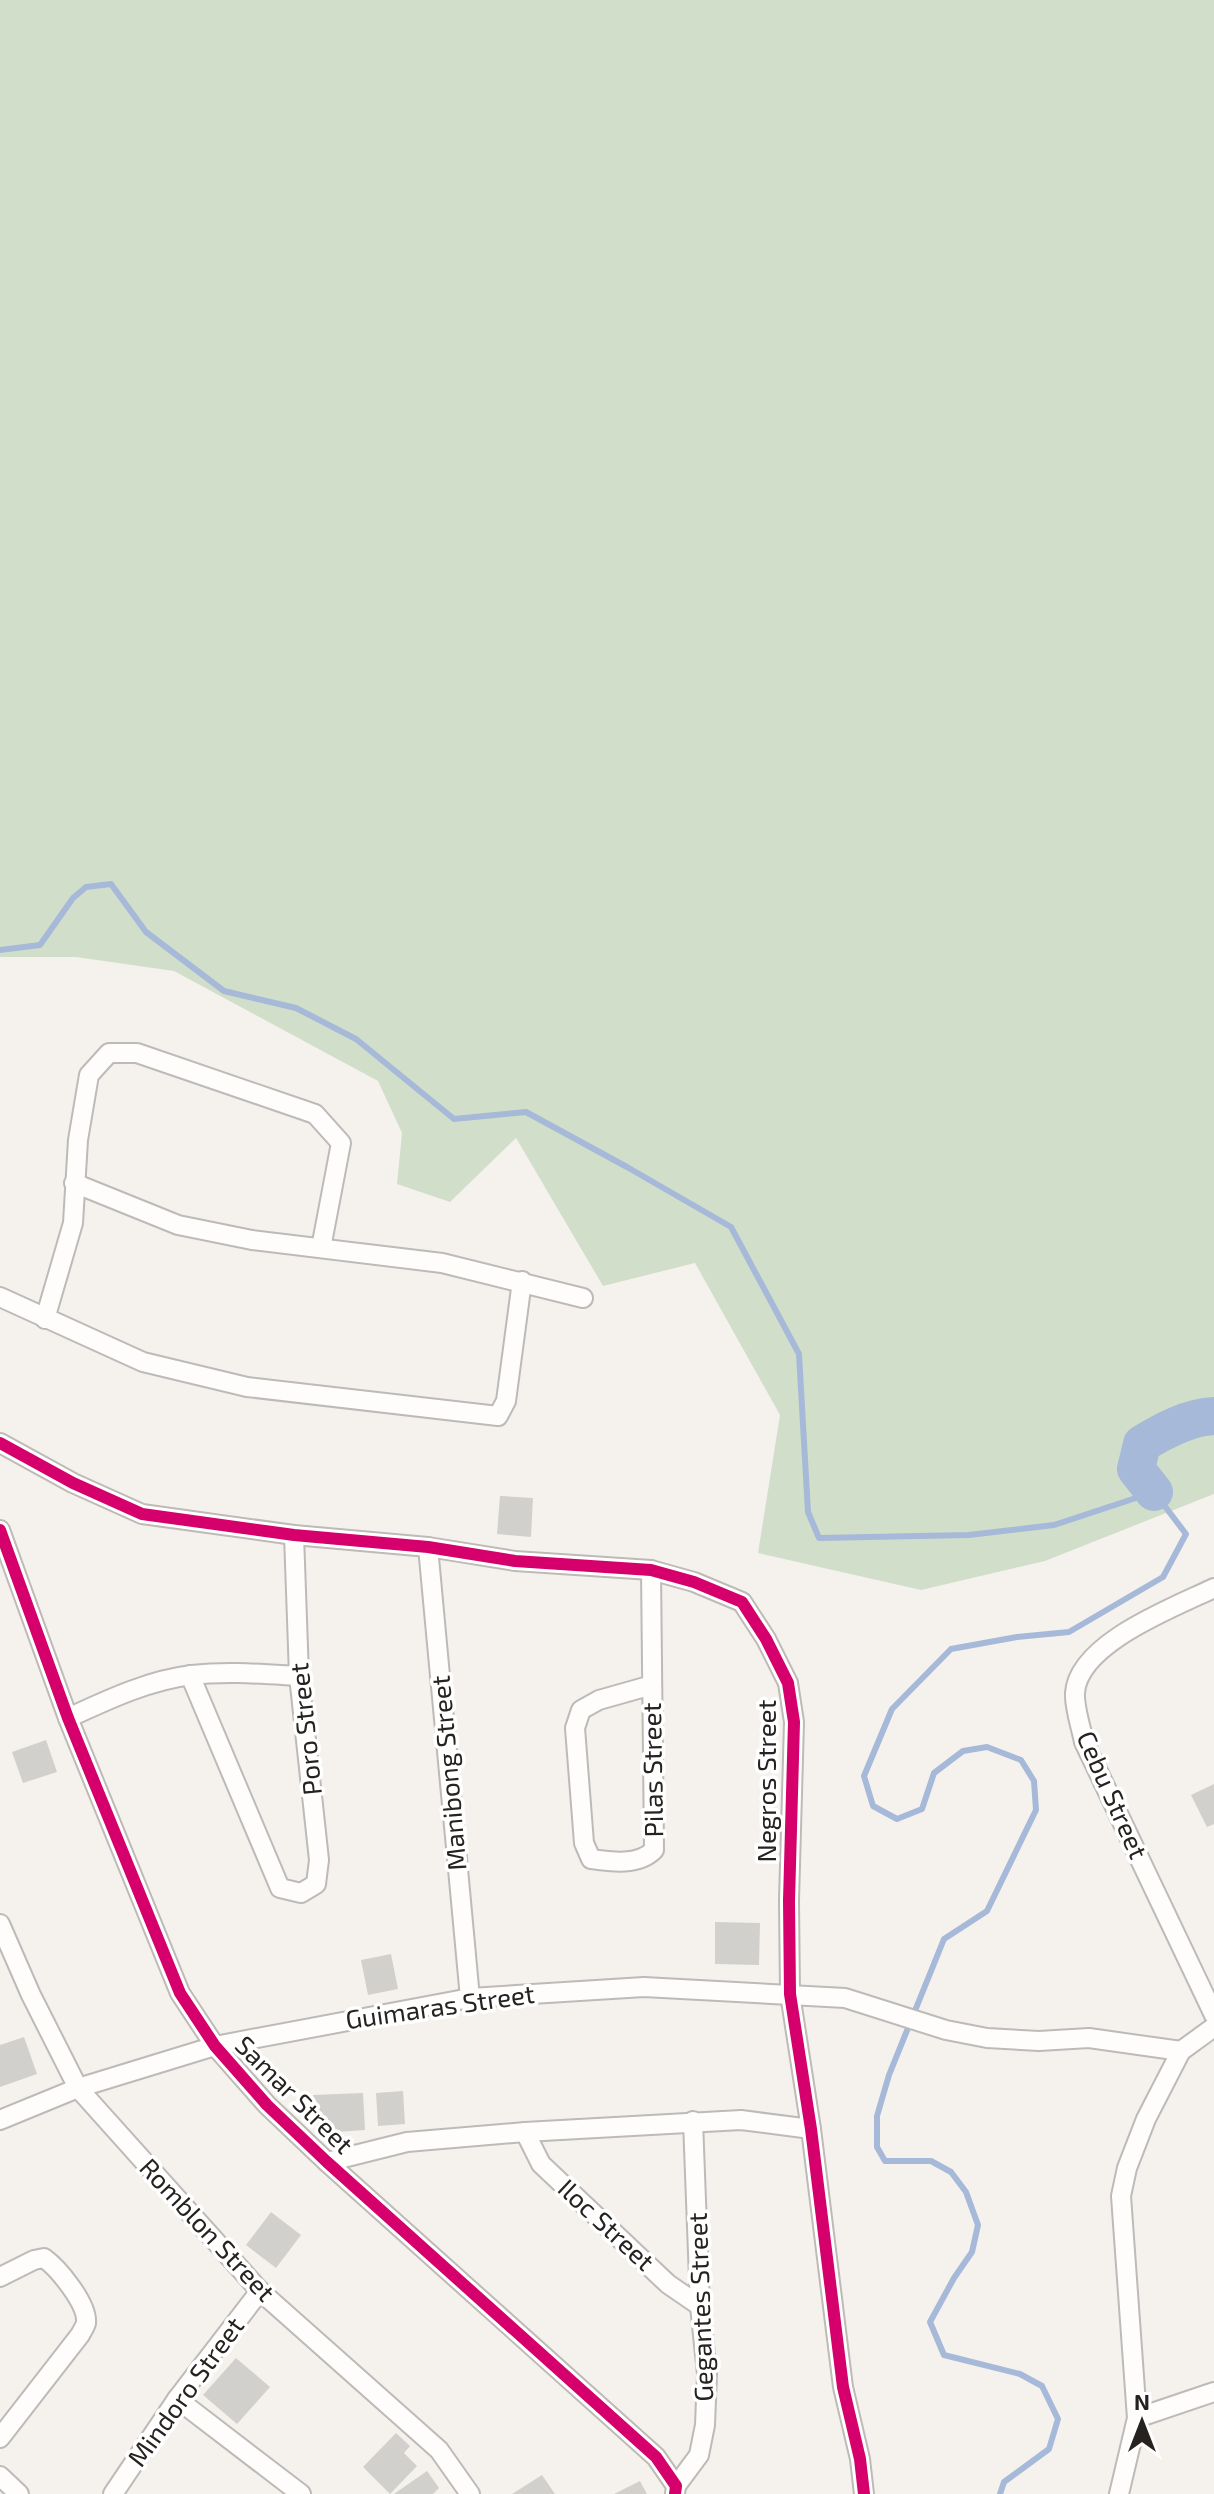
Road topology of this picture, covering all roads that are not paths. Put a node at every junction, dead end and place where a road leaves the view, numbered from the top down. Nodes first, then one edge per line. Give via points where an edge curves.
1 (74, 1183) junction
2 (321, 1248) junction
3 (522, 1281) junction
4 (0, 1297) edge
5 (583, 1298) dead end
6 (45, 1319) junction
7 (0, 1443) edge
8 (0, 1530) edge
9 (294, 1535) junction
10 (428, 1547) junction
11 (651, 1570) junction
12 (1214, 1588) edge
13 (190, 1675) junction
14 (299, 1676) junction
15 (652, 1685) junction
16 (68, 1718) junction
17 (0, 1924) edge
18 (790, 1994) junction
19 (470, 1998) junction
20 (1214, 2015) edge
21 (1214, 2027) edge
22 (215, 2046) junction
23 (1181, 2051) junction
24 (78, 2088) junction
25 (0, 2120) edge
26 (693, 2121) junction
27 (811, 2129) junction
28 (525, 2132) junction
29 (327, 2162) junction
30 (0, 2277) edge
31 (260, 2291) junction
32 (700, 2306) junction
33 (1214, 2392) edge
34 (177, 2399) junction
35 (1137, 2418) junction
36 (0, 2438) edge
37 (0, 2476) edge
38 (675, 2490) edge
39 (19, 2494) edge
40 (113, 2494) edge
41 (301, 2494) edge
42 (470, 2494) edge
43 (864, 2494) edge
44 (1119, 2494) edge

1 - 2 street via 178,1225
1 - 2 street via 89,1075 109,1053 137,1053 315,1114 341,1143
1 - 6 street via 73,1223
2 - 3 street via 442,1263
3 - 5 street
3 - 6 street via 506,1401 498,1416 247,1387 143,1362
4 - 6 street
7 - 9 street, Negros Street via 142,1514
8 - 16 street, Samar Street
9 - 10 street, Negros Street
9 - 14 street, Poro Street
10 - 11 street, Negros Street via 515,1561
10 - 19 street, Manibong Street
11 - 15 street, Pilas Street
11 - 18 street, Negros Street via 742,1602 788,1683 794,1722
12 - 20 street, Cebu Street via 1113,1640 1084,1667 1075,1693 1084,1742
13 - 14 street
13 - 14 street, Poro Street via 280,1888 301,1893 316,1884 319,1860
13 - 16 street via 122,1694
15 - 15 street, Pilas Street via 654,1850 632,1861 591,1859 584,1843 575,1728 581,1710
16 - 22 street, Samar Street via 180,1993
17 - 24 street, Romblon Street
18 - 19 street, Guimaras Street via 644,1987
18 - 23 street, Guimaras Street via 845,1998 987,2038 1089,2038
18 - 27 street, Negros Street
19 - 22 street, Guimaras Street
21 - 23 street
22 - 24 street, Guimaras Street
22 - 29 street, Samar Street
23 - 35 street via 1146,2119 1121,2196
24 - 25 street, Guimaras Street
24 - 31 street, Romblon Street
26 - 27 street via 741,2120
26 - 28 street
26 - 32 street, Gegantes Street
27 - 43 street, Negros Street via 843,2387
28 - 29 street via 407,2142
28 - 32 street, Iloc Street via 541,2164 668,2284
29 - 38 street, Samar Street via 656,2457
30 - 36 street via 44,2258 82,2305 86,2323
31 - 34 street, Mindoro Street
31 - 42 street, Romblon Street via 439,2450
32 - 38 street, Gegantes Street via 707,2374 705,2425 699,2455
33 - 35 street
34 - 40 street, Mindoro Street
34 - 41 street
35 - 44 street
37 - 39 street

